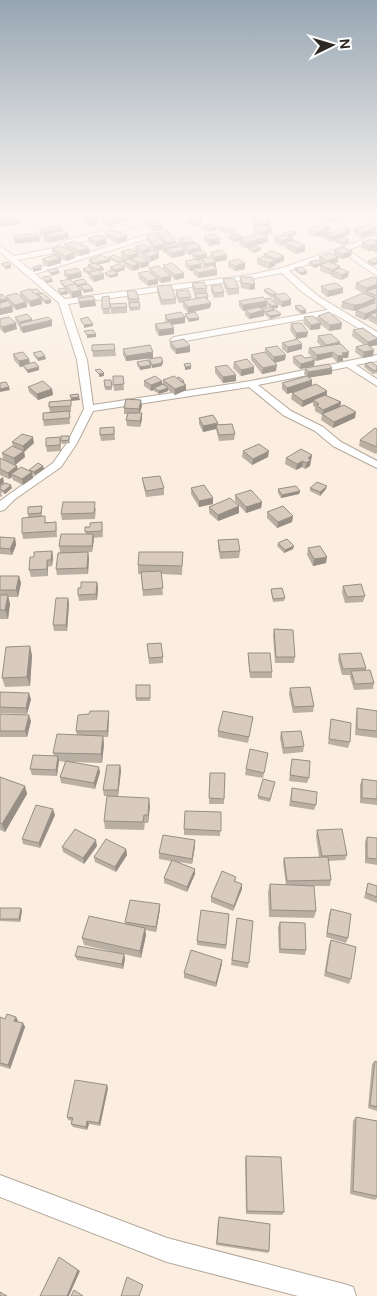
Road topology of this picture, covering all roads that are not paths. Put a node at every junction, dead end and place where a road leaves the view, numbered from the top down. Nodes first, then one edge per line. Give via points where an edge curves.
1 (34, 276) edge
2 (247, 276) edge
3 (289, 276) edge
4 (63, 302) junction
5 (335, 310) junction
6 (377, 336) edge
7 (174, 340) edge
8 (377, 358) edge
9 (350, 365) junction
10 (377, 383) edge
11 (251, 384) junction
12 (90, 409) junction
13 (377, 465) edge
14 (0, 507) edge
15 (0, 1186) edge
16 (344, 1296) edge

1 - 4 street
2 - 4 street
3 - 5 street
4 - 12 street via 82,360
5 - 6 street
5 - 7 street
8 - 9 street
9 - 10 street
9 - 11 street
11 - 12 street
11 - 13 street via 288,413
12 - 14 street via 57,465
15 - 16 street via 167,1250

